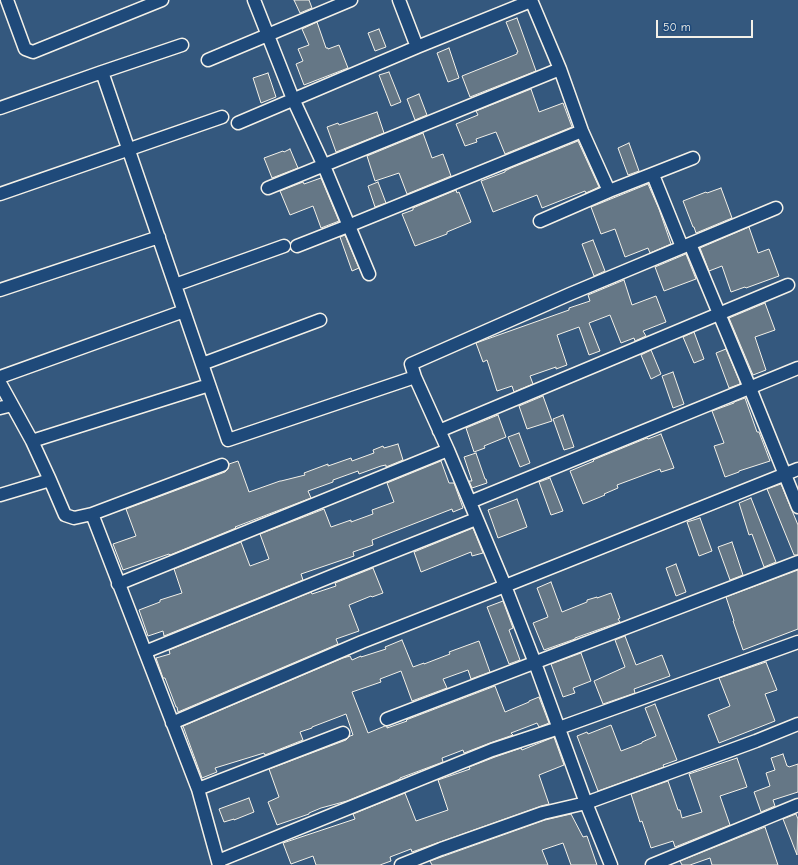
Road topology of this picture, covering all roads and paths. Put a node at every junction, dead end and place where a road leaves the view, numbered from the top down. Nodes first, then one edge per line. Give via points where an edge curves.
1 (7, 0) edge
2 (162, 0) edge
3 (254, 0) edge
4 (351, 0) edge
5 (400, 0) edge
6 (531, 0) edge
7 (267, 35) junction
8 (182, 45) dead end
9 (417, 47) junction
10 (208, 60) dead end
11 (560, 69) junction
12 (102, 72) junction
13 (293, 99) junction
14 (0, 108) edge
15 (222, 117) dead end
16 (238, 122) dead end
17 (582, 131) junction
18 (129, 150) junction
19 (692, 158) dead end
20 (324, 166) junction
21 (653, 175) junction
22 (268, 188) dead end
23 (609, 192) junction
24 (0, 194) edge
25 (776, 208) dead end
26 (540, 221) dead end
27 (348, 226) junction
28 (158, 237) junction
29 (284, 246) dead end
30 (297, 246) dead end
31 (686, 246) junction
32 (369, 274) dead end
33 (175, 285) junction
34 (788, 285) dead end
35 (0, 290) edge
36 (184, 311) junction
37 (719, 314) junction
38 (320, 320) dead end
39 (202, 364) junction
40 (798, 368) edge
41 (0, 377) edge
42 (415, 377) junction
43 (0, 384) edge
44 (209, 385) junction
45 (750, 388) junction
46 (12, 405) junction
47 (0, 408) edge
48 (439, 431) junction
49 (32, 441) junction
50 (448, 450) junction
51 (222, 465) dead end
52 (798, 468) edge
53 (784, 474) junction
54 (50, 480) junction
55 (0, 495) edge
56 (470, 502) junction
57 (798, 507) edge
58 (92, 514) junction
59 (476, 519) junction
60 (798, 562) edge
61 (118, 584) junction
62 (505, 586) junction
63 (798, 642) edge
64 (145, 652) junction
65 (535, 663) junction
66 (386, 719) dead end
67 (172, 723) junction
68 (798, 724) edge
69 (559, 728) junction
70 (344, 733) dead end
71 (198, 789) junction
72 (586, 803) junction
73 (798, 805) edge
74 (218, 863) edge
75 (608, 864) edge
76 (401, 865) edge
77 (652, 865) edge

1 - 2 street via 25,49 32,52
3 - 7 street
4 - 7 street
5 - 9 street
6 - 9 street
6 - 11 street
7 - 10 street
7 - 13 street
8 - 12 street
9 - 13 street
11 - 17 street
11 - 20 street
12 - 14 street
12 - 18 street
13 - 16 street
13 - 20 street
15 - 18 street
17 - 23 street
17 - 27 street
18 - 24 street
18 - 28 street
19 - 21 street
20 - 22 street
20 - 27 street
21 - 23 street
21 - 31 street
23 - 26 street
25 - 31 street
27 - 30 street
27 - 32 street
28 - 33 street
28 - 35 street
29 - 33 street
31 - 37 street
31 - 42 street via 411,364
33 - 36 street
34 - 37 street
36 - 39 street
36 - 41 street
37 - 45 street
37 - 48 street
38 - 39 street
39 - 44 street
40 - 45 street
42 - 44 street via 228,440
42 - 48 street
43 - 46 street
44 - 49 street
45 - 53 street
45 - 56 street
46 - 47 street
46 - 49 street
48 - 50 street
49 - 54 street
50 - 56 street
50 - 61 street
51 - 58 street
52 - 53 street
53 - 57 street
53 - 62 street
54 - 55 street
54 - 58 street via 65,515 74,518
56 - 59 street
58 - 61 street
59 - 62 street
59 - 64 street
60 - 65 street
61 - 64 street
62 - 65 street
62 - 67 street via 362,642
63 - 69 street
64 - 67 street
65 - 66 street
65 - 69 street
67 - 71 street
68 - 72 street
69 - 72 street
69 - 74 street via 492,750
70 - 71 street
71 - 74 street
72 - 75 street
72 - 76 street via 543,813
73 - 77 street

